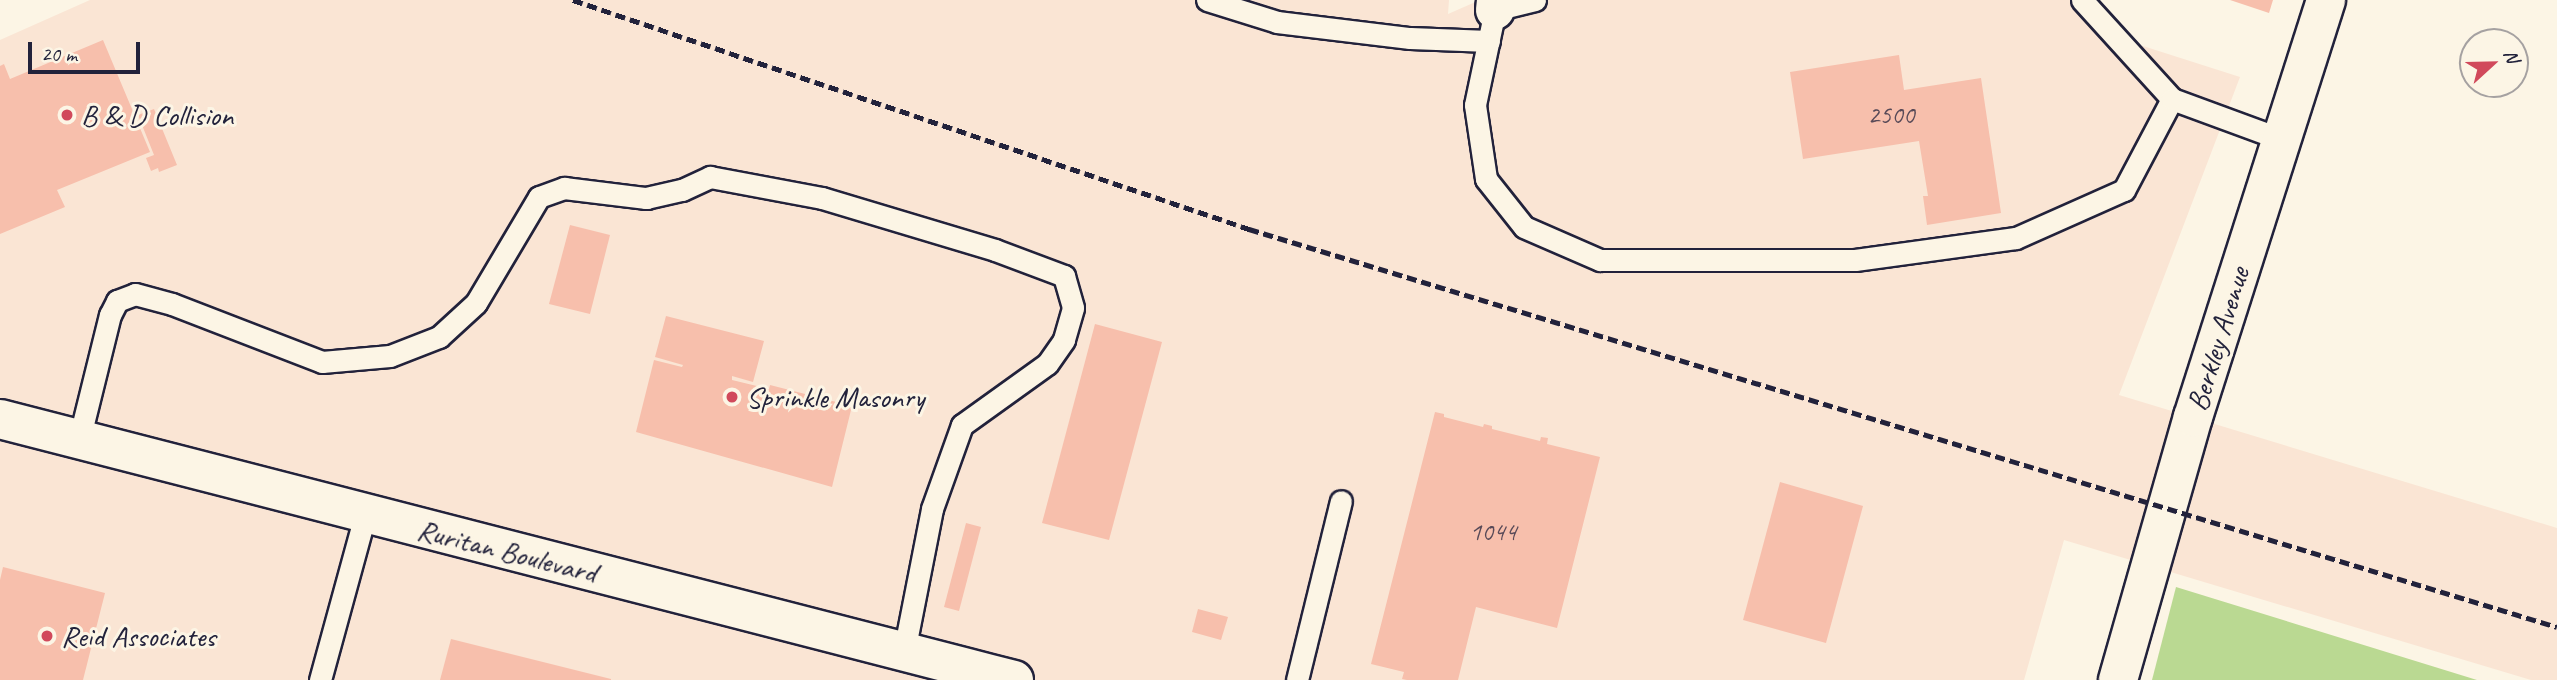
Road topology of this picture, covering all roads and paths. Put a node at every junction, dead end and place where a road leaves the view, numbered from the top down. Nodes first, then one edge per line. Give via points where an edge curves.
1 (1207, 0) edge
2 (1535, 0) edge
3 (2082, 0) edge
4 (2326, 0) edge
5 (1493, 17) edge
6 (2172, 99) junction
7 (2281, 139) junction
8 (0, 419) edge
9 (79, 440) junction
10 (1341, 501) dead end
11 (365, 515) junction
12 (904, 652) junction
13 (320, 680) edge
14 (1013, 680) edge
15 (1297, 680) edge
16 (2118, 680) edge

1 - 5 lane via 1277,22 1410,38
2 - 5 lane
3 - 6 lane
4 - 7 street, Berkley Avenue
5 - 6 lane via 1475,105 1486,179 1524,227 1600,260 1855,260 2016,238 2124,190
6 - 7 lane
7 - 16 street, Berkley Avenue via 2193,417
8 - 9 street, Ruritan Boulevard
9 - 11 street, Ruritan Boulevard
9 - 12 lane via 110,315 117,301 135,294 322,362 390,356 439,337 476,303 539,197 564,188 646,198 682,190 710,177 822,198 995,250 1064,276 1073,308 1064,340 1047,364 962,425 932,509
10 - 15 lane
11 - 12 street, Ruritan Boulevard
11 - 13 lane
12 - 14 street, Ruritan Boulevard

